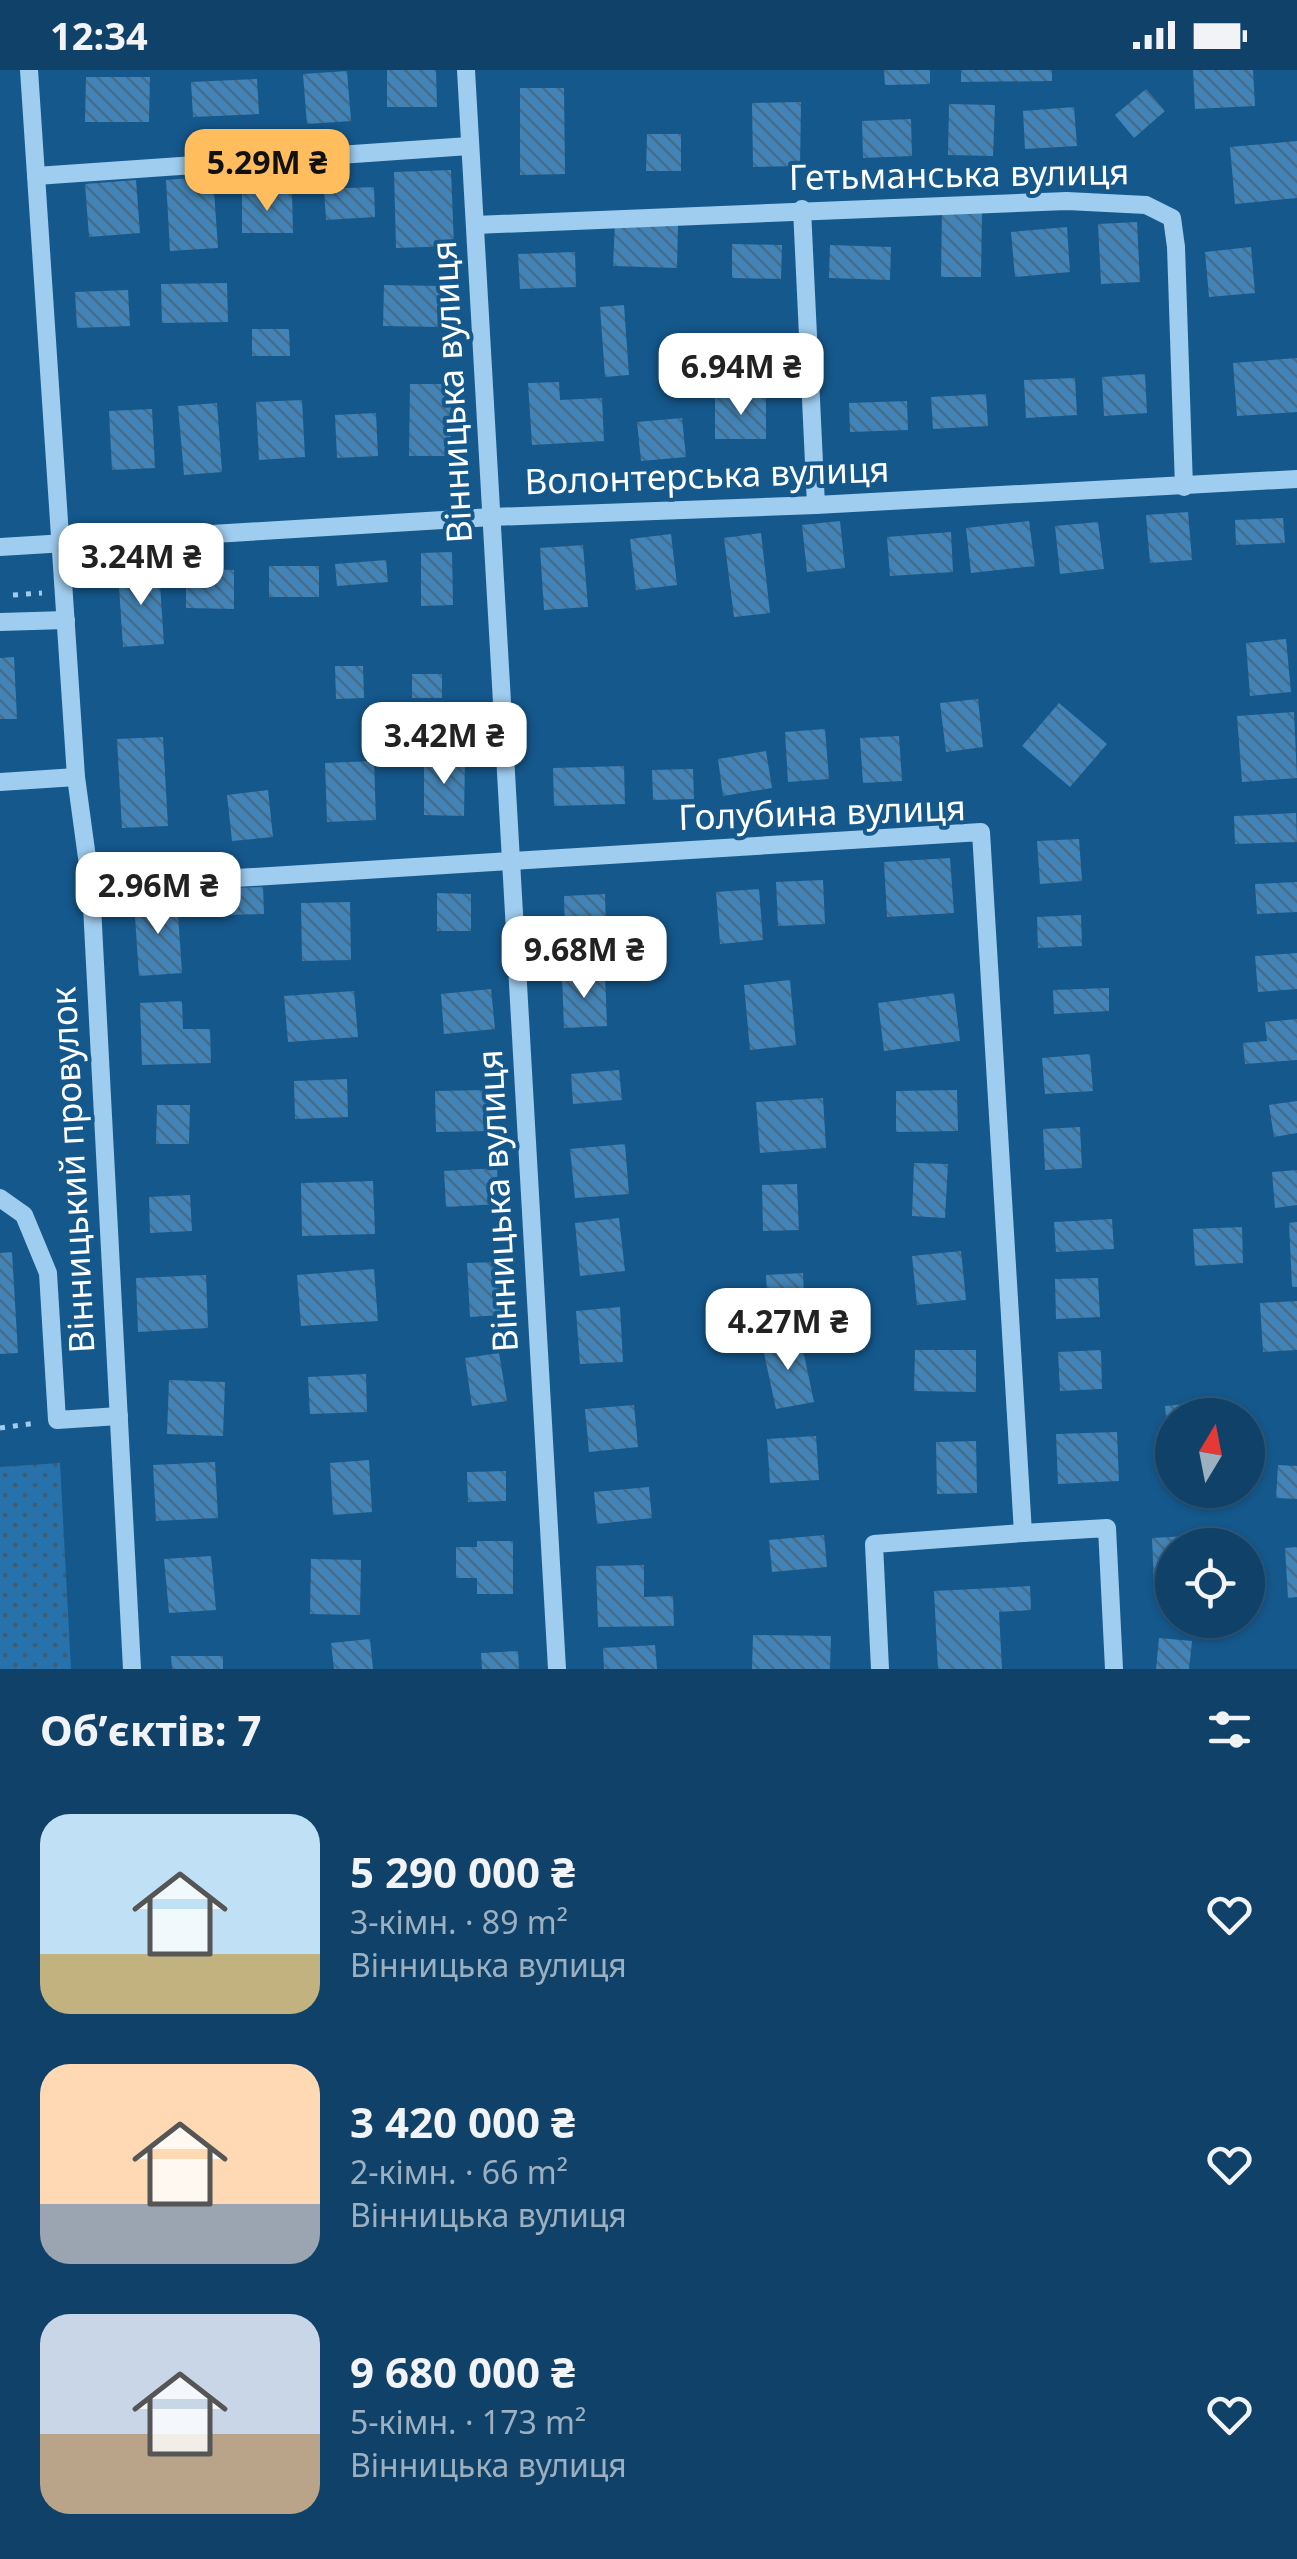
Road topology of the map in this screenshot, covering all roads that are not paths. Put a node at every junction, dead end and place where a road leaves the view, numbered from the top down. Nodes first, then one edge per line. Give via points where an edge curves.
1 (30, 70) edge
2 (466, 70) edge
3 (469, 146) junction
4 (36, 176) junction
5 (802, 209) junction
6 (475, 225) junction
7 (1297, 478) edge
8 (1184, 487) junction
9 (816, 505) junction
10 (492, 516) junction
11 (60, 545) junction
12 (0, 548) edge
13 (66, 620) junction
14 (0, 622) edge
15 (76, 776) junction
16 (0, 782) edge
17 (511, 862) junction
18 (91, 886) junction
19 (0, 1198) edge
20 (119, 1416) junction
21 (1022, 1533) junction
22 (132, 1669) edge
23 (557, 1669) edge
24 (880, 1669) edge
25 (1114, 1669) edge

1 - 4 street, Вінницький провулок
2 - 3 street, Вінницька вулиця
3 - 4 street
3 - 6 street, Вінницька вулиця
4 - 11 street, Вінницький провулок
5 - 6 street, Гетьманська вулиця
5 - 8 street, Гетьманська вулиця via 1067,201 1146,205 1172,218
5 - 9 street
6 - 10 street, Вінницька вулиця
7 - 8 street, Волонтерська вулиця
8 - 9 street, Волонтерська вулиця
9 - 10 street, Волонтерська вулиця
10 - 11 street, Волонтерська вулиця
10 - 17 street, Вінницька вулиця
11 - 12 street, Волонтерська вулиця
11 - 13 street, Вінницький провулок
13 - 14 street
13 - 15 street, Вінницький провулок
15 - 16 street
15 - 18 street, Вінницький провулок
17 - 18 street, Голубина вулиця
17 - 21 street, Голубина вулиця via 980,832
17 - 23 street, Вінницька вулиця
18 - 20 street, Вінницький провулок
19 - 20 street via 24,1215 48,1273 57,1420
20 - 22 street, Вінницький провулок
21 - 24 street via 874,1544
21 - 25 street via 1107,1528

